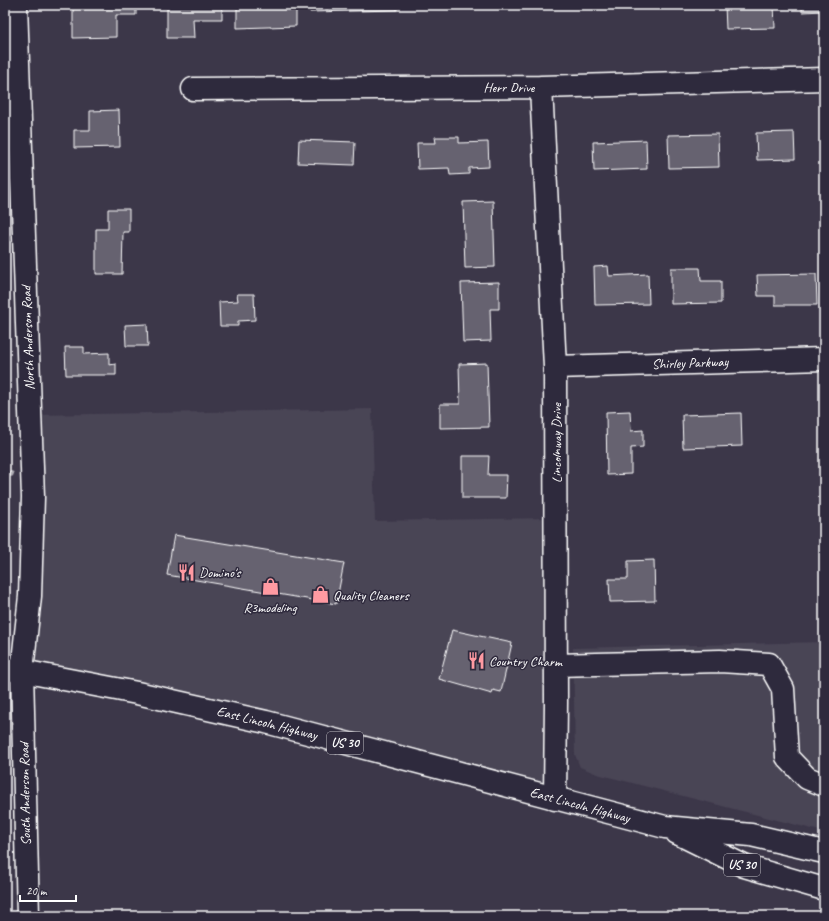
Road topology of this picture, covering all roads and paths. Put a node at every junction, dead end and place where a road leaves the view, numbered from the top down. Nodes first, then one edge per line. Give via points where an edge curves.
1 (16, 5) edge
2 (824, 79) edge
3 (542, 87) junction
4 (193, 89) dead end
5 (824, 359) edge
6 (555, 367) junction
7 (556, 665) junction
8 (14, 670) edge
9 (824, 785) edge
10 (555, 799) junction
11 (665, 827) junction
12 (824, 852) edge
13 (824, 889) edge
14 (28, 916) edge

1 - 8 street, North Anderson Road via 33,497 30,596
2 - 3 street, Herr Drive
3 - 4 street, Herr Drive
3 - 6 street, Lincolnway Drive
5 - 6 street, Shirley Parkway
6 - 7 street, Lincolnway Drive
7 - 9 street via 720,661 769,664 783,689 787,757 807,778
7 - 10 street, Lincolnway Drive
8 - 10 street, East Lincoln Highway / US 30 via 138,693 266,722
8 - 14 street, South Anderson Road
10 - 11 street, East Lincoln Highway / US 30
11 - 12 street, East Lincoln Highway / US 30 via 751,835
11 - 13 street, East Lincoln Highway / US 30 via 744,866

